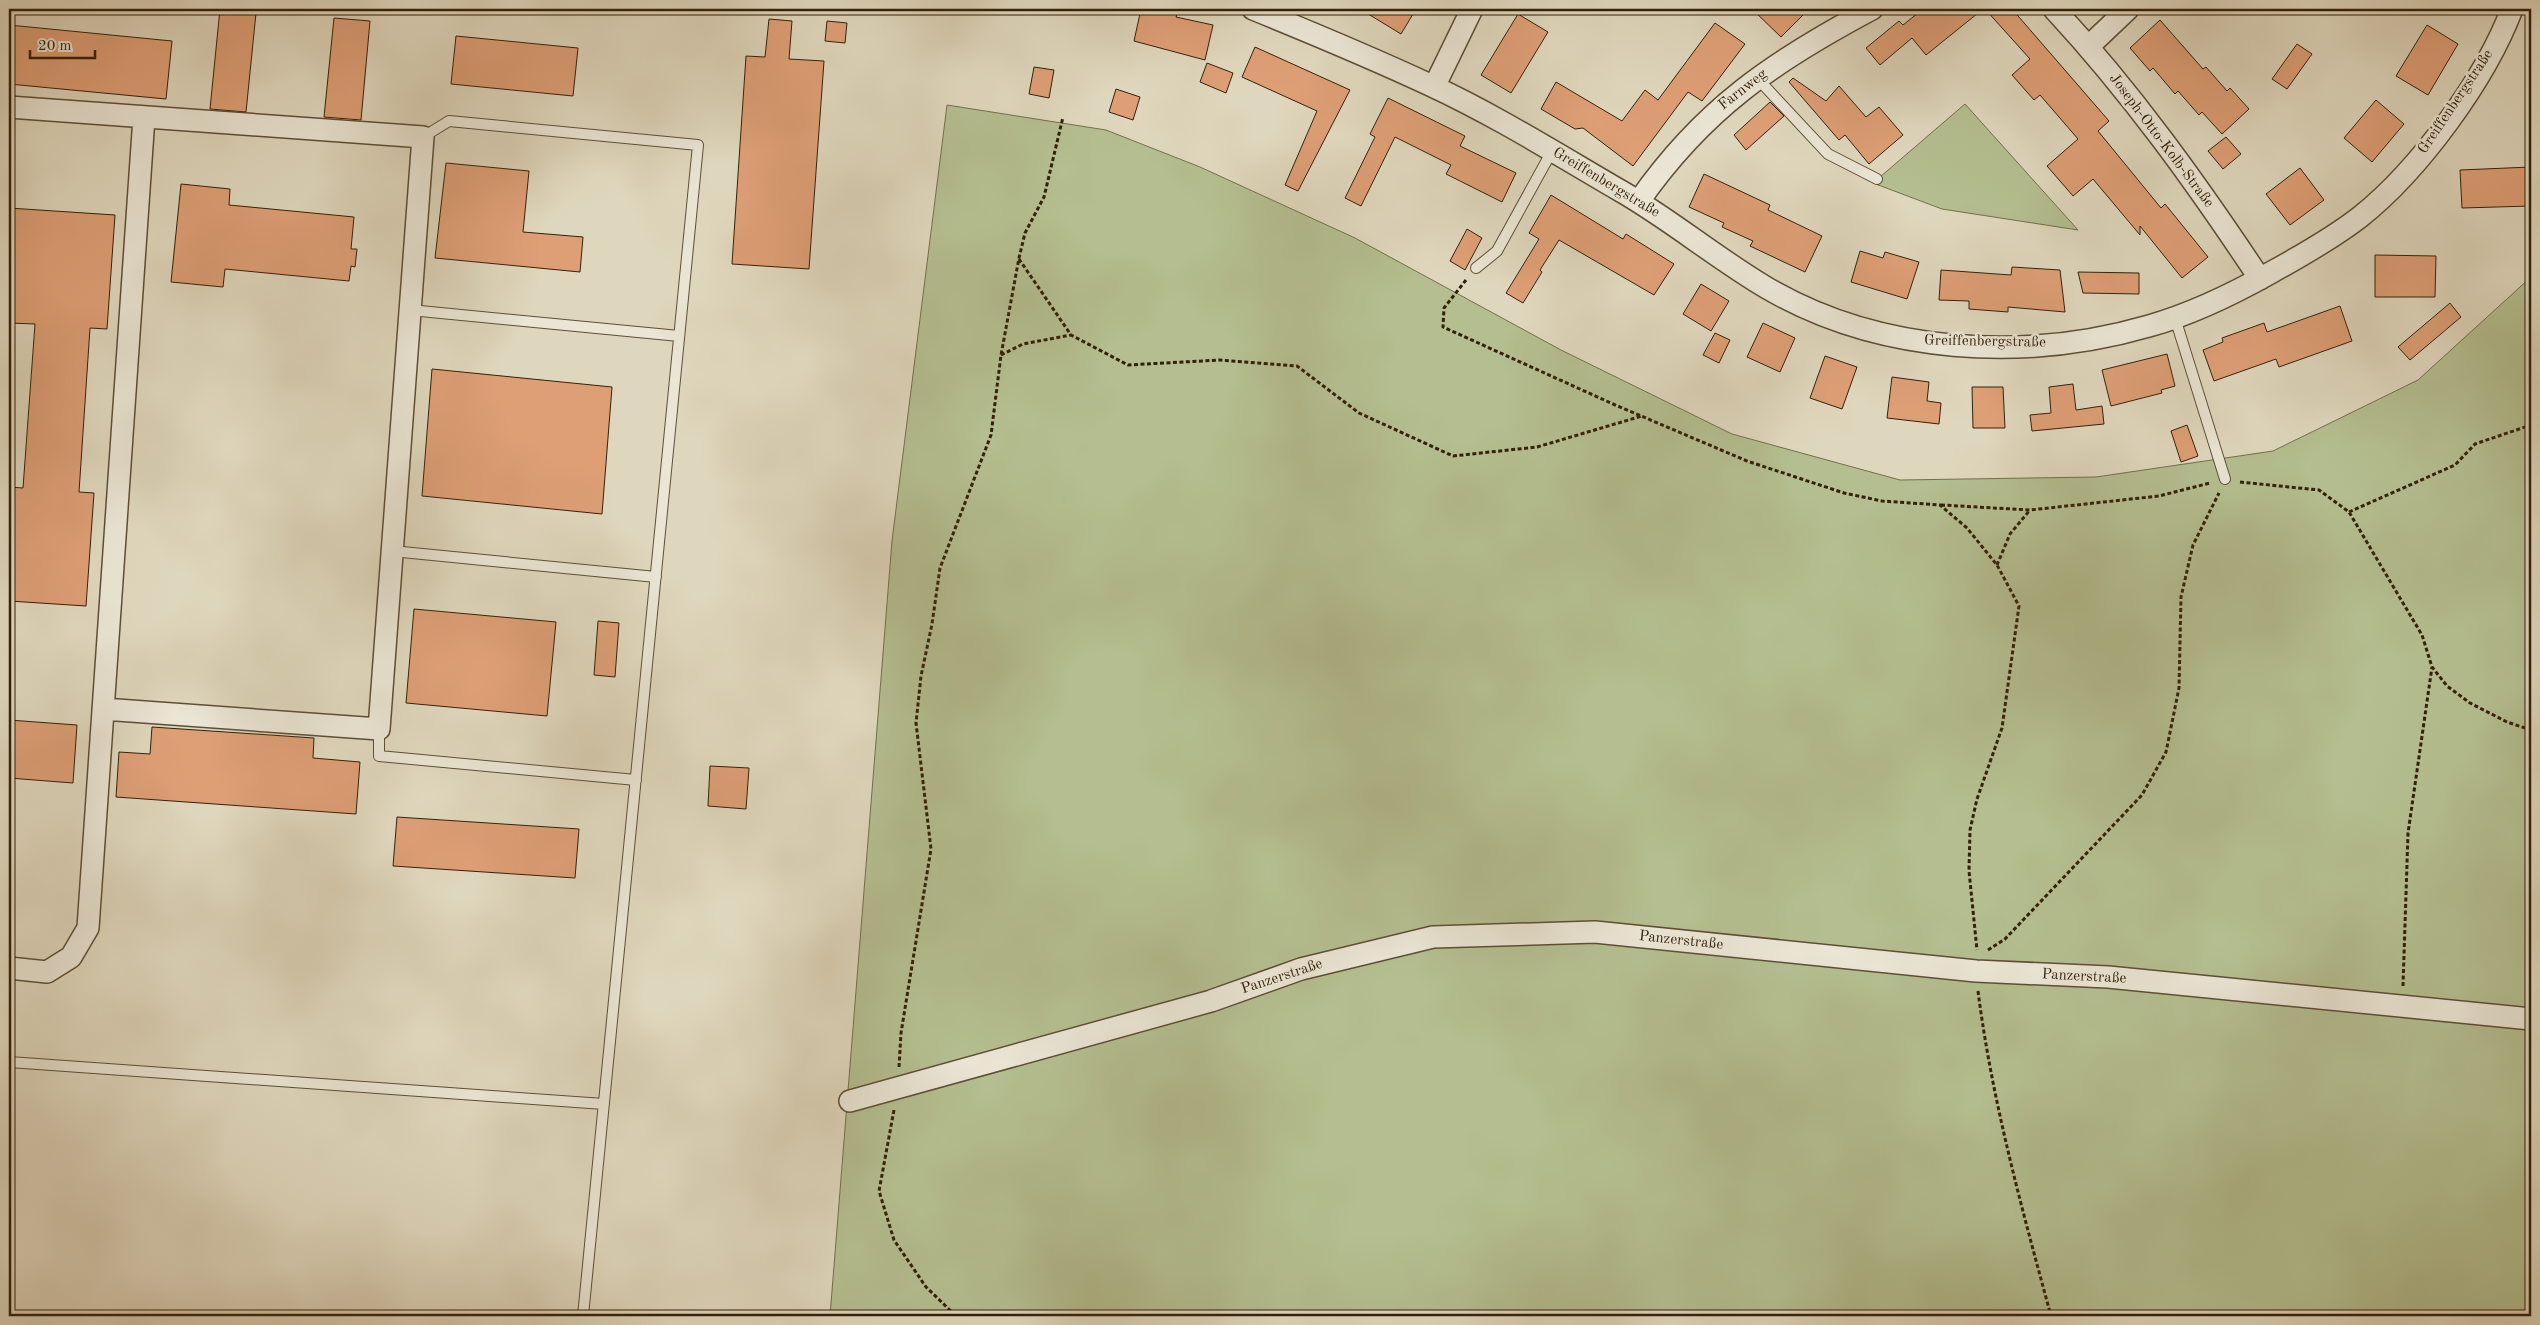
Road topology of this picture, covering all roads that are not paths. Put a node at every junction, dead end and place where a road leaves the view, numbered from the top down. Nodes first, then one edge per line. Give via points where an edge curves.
1 (1253, 9) edge
2 (1472, 9) edge
3 (1872, 9) edge
4 (2054, 9) edge
5 (2128, 9) edge
6 (2512, 9) edge
7 (2089, 46) junction
8 (1757, 78) junction
9 (1434, 87) junction
10 (9, 107) edge
11 (144, 117) junction
12 (423, 137) junction
13 (1552, 151) junction
14 (1877, 179) dead end
15 (1639, 201) junction
16 (1476, 268) road end
17 (2260, 279) junction
18 (410, 310) junction
19 (2175, 318) junction
20 (679, 336) junction
21 (2225, 479) road end
22 (392, 551) junction
23 (656, 577) junction
24 (103, 709) junction
25 (379, 729) junction
26 (636, 780) junction
27 (9, 968) edge
28 (2531, 1019) edge
29 (9, 1062) edge
30 (850, 1101) dead end
31 (604, 1104) junction
32 (583, 1316) edge

1 - 9 street, Greiffenbergstraße
2 - 9 street
3 - 8 street, Farnweg
4 - 7 street, Joseph-Otto-Kolb-Straße
5 - 7 street
6 - 17 street, Greiffenbergstraße via 2480,73 2431,144 2398,180 2360,217
7 - 17 street, Joseph-Otto-Kolb-Straße via 2148,120
8 - 14 lane via 1828,154
8 - 15 street, Farnweg via 1721,106 1681,146
9 - 13 street, Greiffenbergstraße
10 - 11 street
11 - 12 street
11 - 24 street
12 - 18 street
12 - 20 lane via 449,121 698,145
13 - 15 street, Greiffenbergstraße
13 - 16 lane via 1497,251
15 - 19 street, Greiffenbergstraße via 1768,288 1849,324 1914,341 1984,346 2064,343 2119,334
17 - 19 street, Greiffenbergstraße
18 - 20 lane
18 - 22 street
19 - 21 lane
20 - 23 lane
22 - 23 lane
22 - 25 street
23 - 26 lane
24 - 25 street
24 - 27 street via 88,928 71,956 47,972
25 - 26 lane via 379,756
26 - 31 lane
28 - 30 street, Panzerstraße via 2108,977 1976,971 1595,932 1432,937 1302,969 1211,1001
29 - 31 lane
31 - 32 lane

